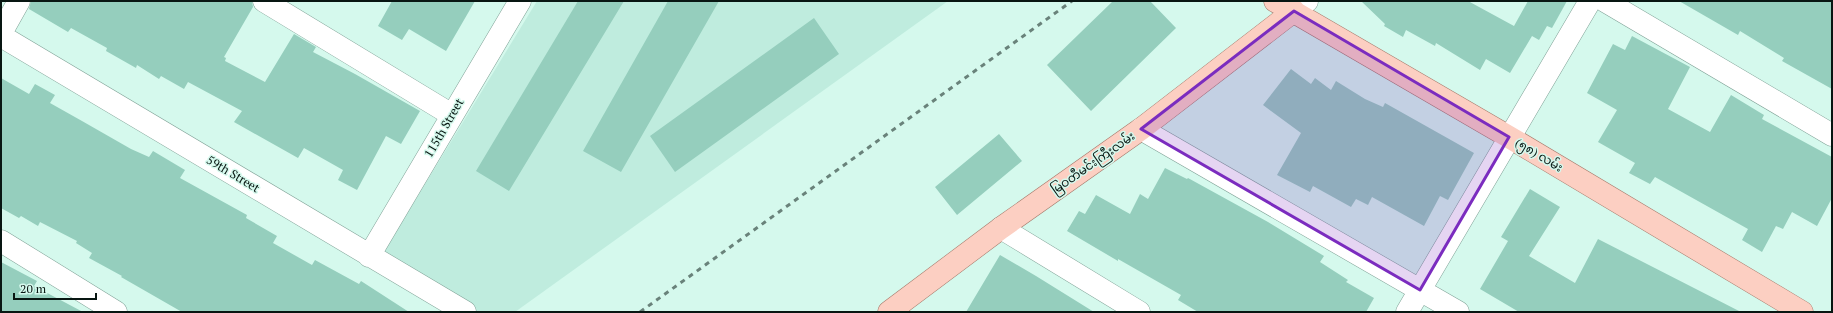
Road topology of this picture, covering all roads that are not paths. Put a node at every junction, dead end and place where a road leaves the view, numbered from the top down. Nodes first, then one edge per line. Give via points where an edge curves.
1 (19, 1) edge
2 (264, 1) edge
3 (520, 1) edge
4 (1590, 1) edge
5 (1605, 1) edge
6 (1292, 4) edge
7 (1, 33) edge
8 (1, 36) edge
9 (452, 115) junction
10 (1141, 129) junction
11 (1832, 136) edge
12 (1509, 138) junction
13 (1001, 228) junction
14 (1, 241) edge
15 (369, 256) junction
16 (1420, 290) junction
17 (116, 312) edge
18 (463, 312) edge
19 (889, 312) edge
20 (1139, 312) edge
21 (1407, 312) edge
22 (1458, 312) edge
23 (1802, 312) edge

1 - 7 street
2 - 9 street
3 - 9 street, 115th Street
4 - 12 street
5 - 11 street
6 - 10 main road, မြဝတီမင်းကြီးလမ်း
6 - 12 main road, (၅၈) လမ်း
8 - 15 street, 59th Street
9 - 15 street, 115th Street
10 - 13 main road, မြဝတီမင်းကြီးလမ်း
10 - 16 street
12 - 16 street
12 - 23 main road, (၅၈) လမ်း
13 - 19 main road, မြဝတီမင်းကြီးလမ်း
13 - 20 street
14 - 17 street
15 - 18 street, 59th Street
16 - 21 street
16 - 22 street

